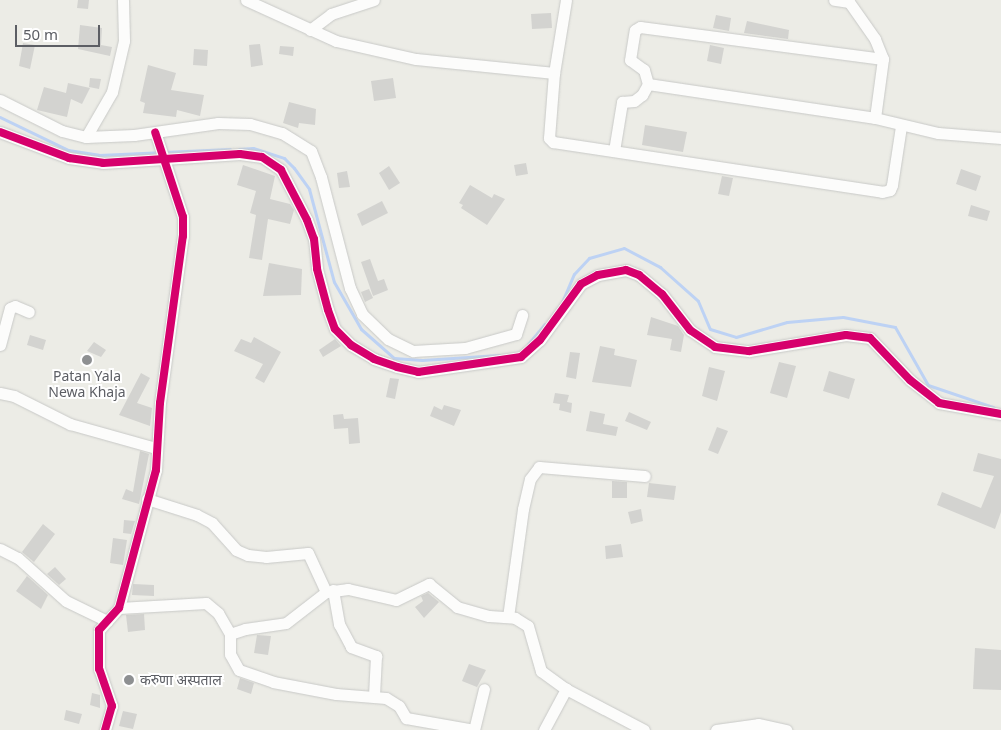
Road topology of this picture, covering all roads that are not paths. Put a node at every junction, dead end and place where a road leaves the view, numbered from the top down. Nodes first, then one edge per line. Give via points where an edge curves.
1 (123, 0) edge
2 (246, 0) edge
3 (374, 0) edge
4 (566, 0) edge
5 (834, 0) edge
6 (848, 1) edge
7 (310, 30) junction
8 (883, 59) junction
9 (554, 73) junction
10 (648, 84) junction
11 (0, 100) edge
12 (875, 118) junction
13 (901, 126) junction
14 (0, 132) edge
15 (156, 136) junction
16 (86, 137) junction
17 (1001, 138) edge
18 (614, 151) junction
19 (162, 158) junction
20 (29, 312) dead end
21 (522, 315) dead end
22 (0, 344) edge
23 (0, 393) edge
24 (1001, 414) edge
25 (156, 448) junction
26 (645, 476) dead end
27 (147, 498) junction
28 (0, 549) edge
29 (330, 591) junction
30 (119, 608) junction
31 (508, 617) junction
32 (107, 622) junction
33 (230, 634) junction
34 (484, 689) dead end
35 (566, 689) junction
36 (374, 696) junction
37 (105, 730) edge
38 (475, 730) edge
39 (544, 730) edge
40 (644, 730) edge
41 (716, 730) edge
42 (786, 730) edge

1 - 16 street via 124,41 112,92
2 - 7 street
3 - 7 street via 332,14
4 - 9 street
5 - 6 street
6 - 8 street via 875,39
7 - 9 street via 336,40 416,59
8 - 10 street via 640,27 635,30 630,60 644,70
8 - 12 street
9 - 18 street via 549,138 558,144
10 - 12 street
10 - 18 street via 634,101 622,102
11 - 16 street via 62,131
12 - 13 street
13 - 17 street via 938,133
13 - 18 street via 892,185 890,190 882,192
14 - 19 street via 69,158 103,163
15 - 16 street
15 - 19 street
15 - 21 street via 218,123 250,124 282,133 311,151 350,288 362,314 388,339 414,351 465,348 516,334
19 - 24 street via 240,154 262,157 281,170 314,239 317,269 336,329 351,345 374,359 397,367 418,372 521,357 540,340 581,284 598,275 626,270 639,275 662,294 690,330 715,347 748,351 846,335 870,338 916,385 939,403
19 - 25 street via 183,217 183,236
20 - 22 street via 15,306 10,308
23 - 25 street via 14,396 70,424
25 - 27 street via 156,470
26 - 31 street via 539,467 530,479 523,509
27 - 29 street via 179,506 204,519 236,550 248,555 266,558 308,553
27 - 30 street via 134,561
28 - 32 street via 18,558 66,601
29 - 31 street via 348,589 396,600 429,584 457,607 489,616
29 - 33 street via 286,623 245,628
29 - 36 street via 339,624 352,647 376,656
30 - 32 street
30 - 33 street via 206,603 218,613
31 - 35 street via 528,626 541,671
32 - 37 street via 99,630 99,669 112,706
33 - 36 street via 230,654 239,670 282,684 336,694
34 - 38 street
35 - 39 street
35 - 40 street
36 - 38 street via 386,698 399,706 406,718
41 - 42 street via 758,724

